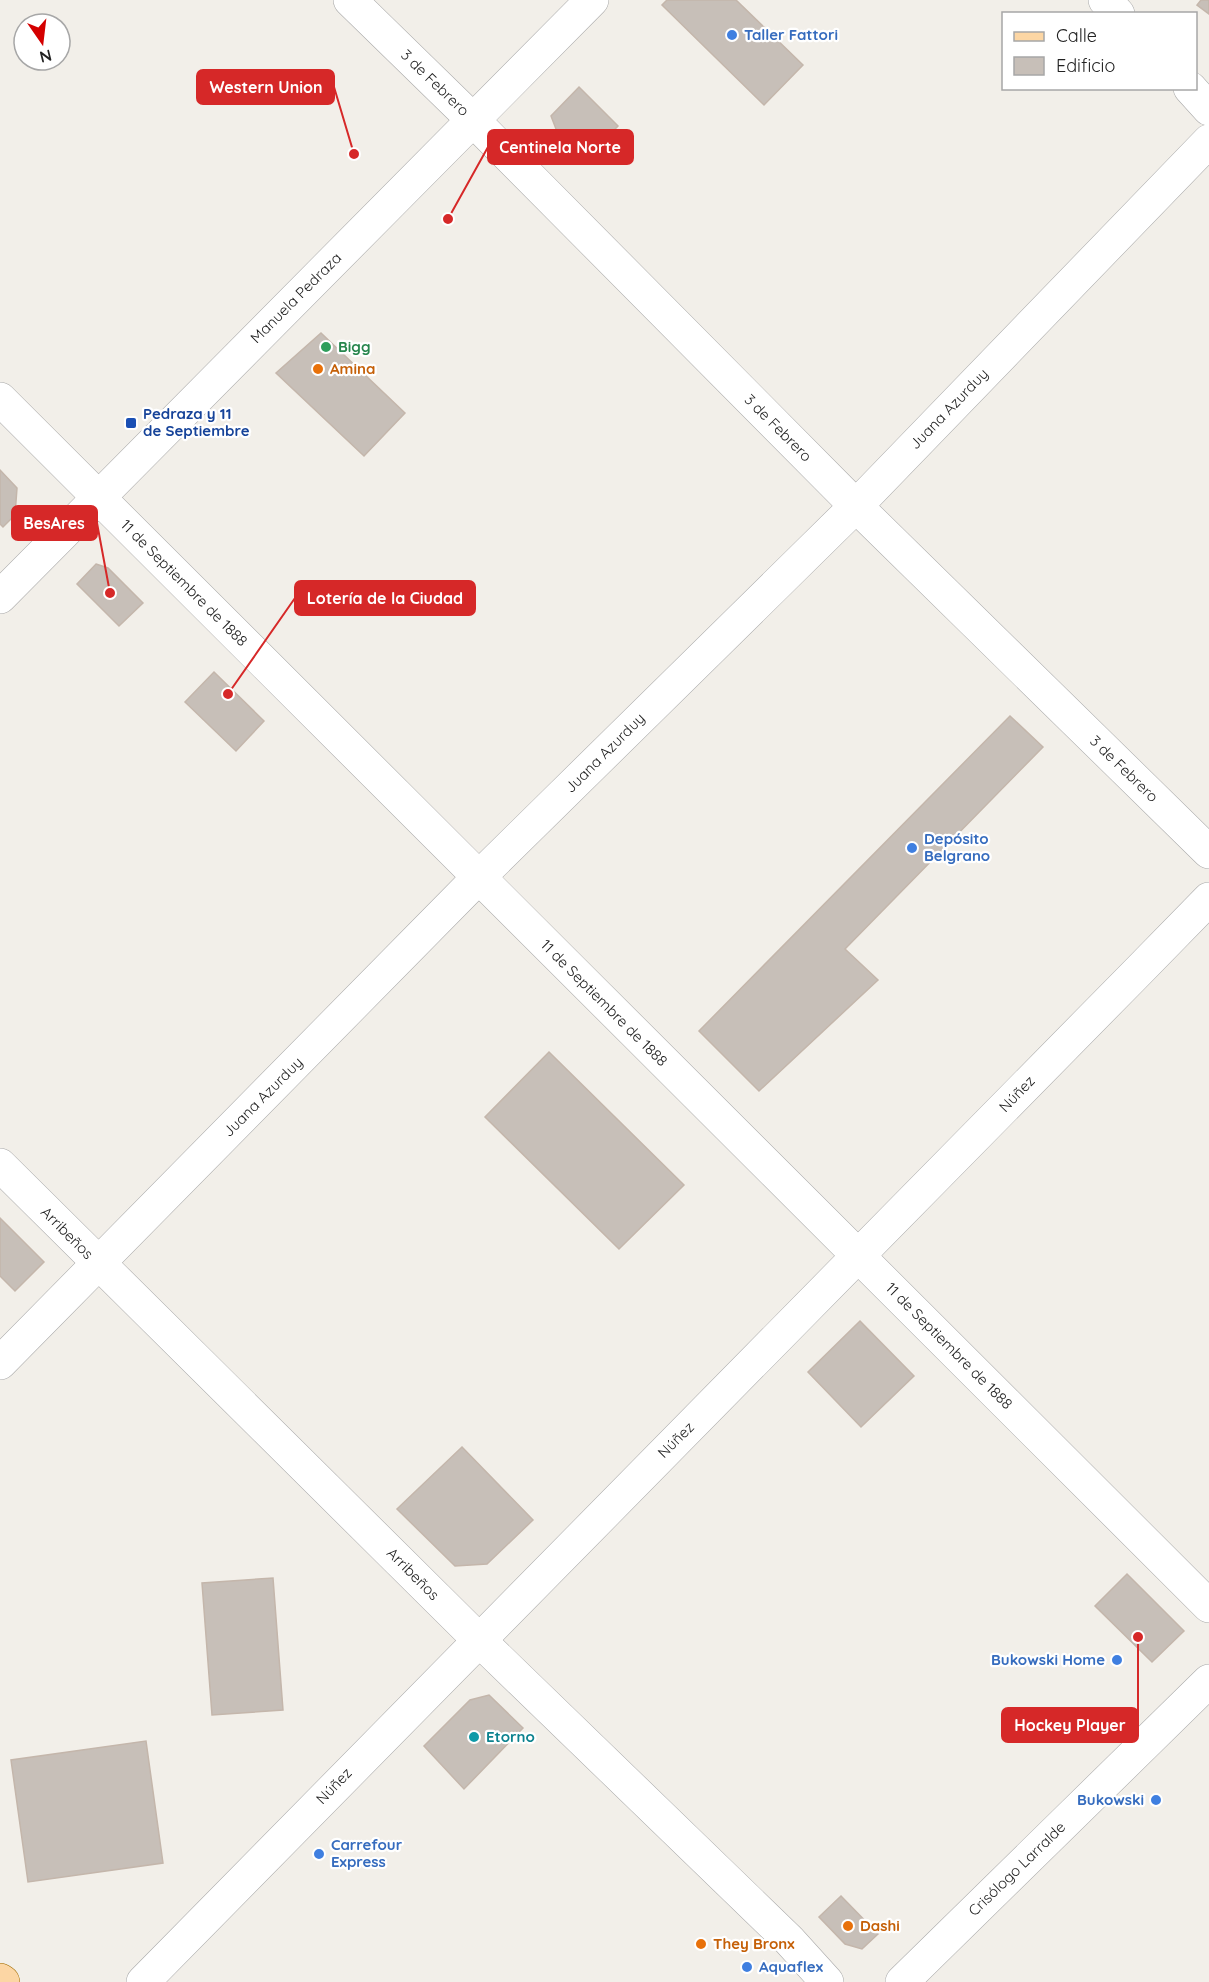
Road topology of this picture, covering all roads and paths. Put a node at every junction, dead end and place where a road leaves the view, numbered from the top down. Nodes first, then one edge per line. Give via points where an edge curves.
1 (350, 0) edge
2 (592, 0) edge
3 (1105, 0) edge
4 (1116, 12) edge
5 (1192, 90) edge
6 (1209, 109) edge
7 (473, 120) junction
8 (1209, 141) edge
9 (0, 399) edge
10 (98, 498) junction
11 (856, 506) junction
12 (0, 597) edge
13 (1209, 852) edge
14 (478, 878) junction
15 (1209, 899) edge
16 (0, 1165) edge
17 (859, 1256) junction
18 (98, 1264) junction
19 (0, 1363) edge
20 (1209, 1606) edge
21 (478, 1639) junction
22 (1209, 1681) edge
23 (143, 1982) edge
24 (827, 1982) edge
25 (902, 1982) edge

1 - 7 street, 3 de Febrero
2 - 7 street, Manuela Pedraza
3 - 4 street
5 - 6 street
7 - 10 street, Manuela Pedraza
7 - 11 street, 3 de Febrero
8 - 11 street, Juana Azurduy
9 - 10 street, 11 de Septiembre de 1888
10 - 12 street, Manuela Pedraza
10 - 14 street, 11 de Septiembre de 1888
11 - 13 street, 3 de Febrero
11 - 14 street, Juana Azurduy
14 - 17 street, 11 de Septiembre de 1888
14 - 18 street, Juana Azurduy
15 - 17 street, Núñez
16 - 18 street, Arribeños
17 - 20 street, 11 de Septiembre de 1888
17 - 21 street, Núñez
18 - 19 street, Juana Azurduy
18 - 21 street, Arribeños
21 - 23 street, Núñez
21 - 24 street, Arribeños via 789,1940
22 - 25 street, Crisólogo Larralde

